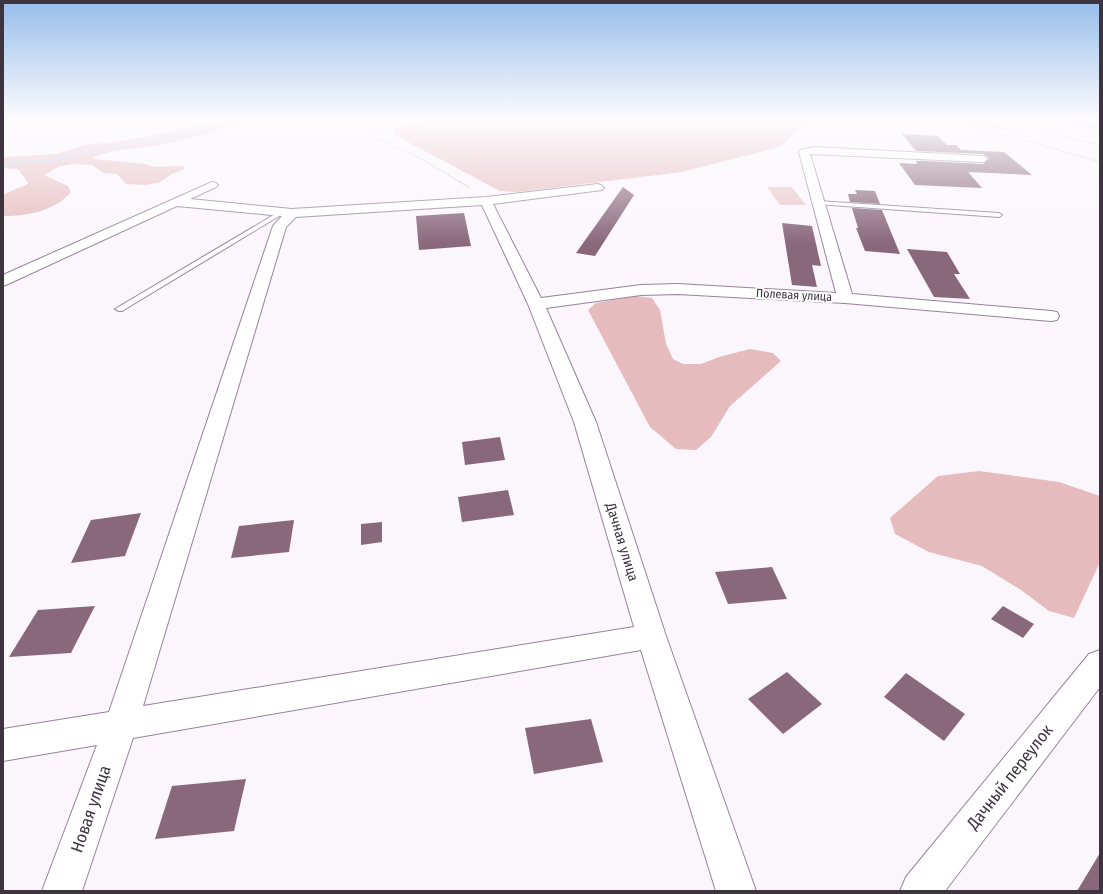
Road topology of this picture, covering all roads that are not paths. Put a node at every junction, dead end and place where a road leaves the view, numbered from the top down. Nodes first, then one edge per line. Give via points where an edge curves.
1 (806, 161) edge
2 (212, 185) dead end
3 (598, 188) dead end
4 (486, 201) junction
5 (178, 202) junction
6 (818, 203) junction
7 (287, 212) junction
8 (999, 216) dead end
9 (3, 281) edge
10 (845, 298) junction
11 (536, 304) junction
12 (118, 309) dead end
13 (1051, 316) dead end
14 (651, 636) junction
15 (1100, 664) edge
16 (120, 726) junction
17 (3, 745) edge
18 (62, 891) edge
19 (736, 891) edge
20 (920, 891) edge

1 - 6 street
2 - 5 street
3 - 4 street
4 - 7 street
4 - 11 street, Дачная улица
5 - 7 street
5 - 9 street
6 - 8 lane
6 - 10 street
7 - 12 lane
7 - 16 street, Новая улица via 280,226
10 - 11 street, Полевая улица via 678,288 641,290
10 - 13 street, Полевая улица
11 - 14 street, Дачная улица via 586,422
14 - 16 street
14 - 19 street, Дачная улица
15 - 20 street, Дачный переулок
16 - 17 street
16 - 18 street, Новая улица

